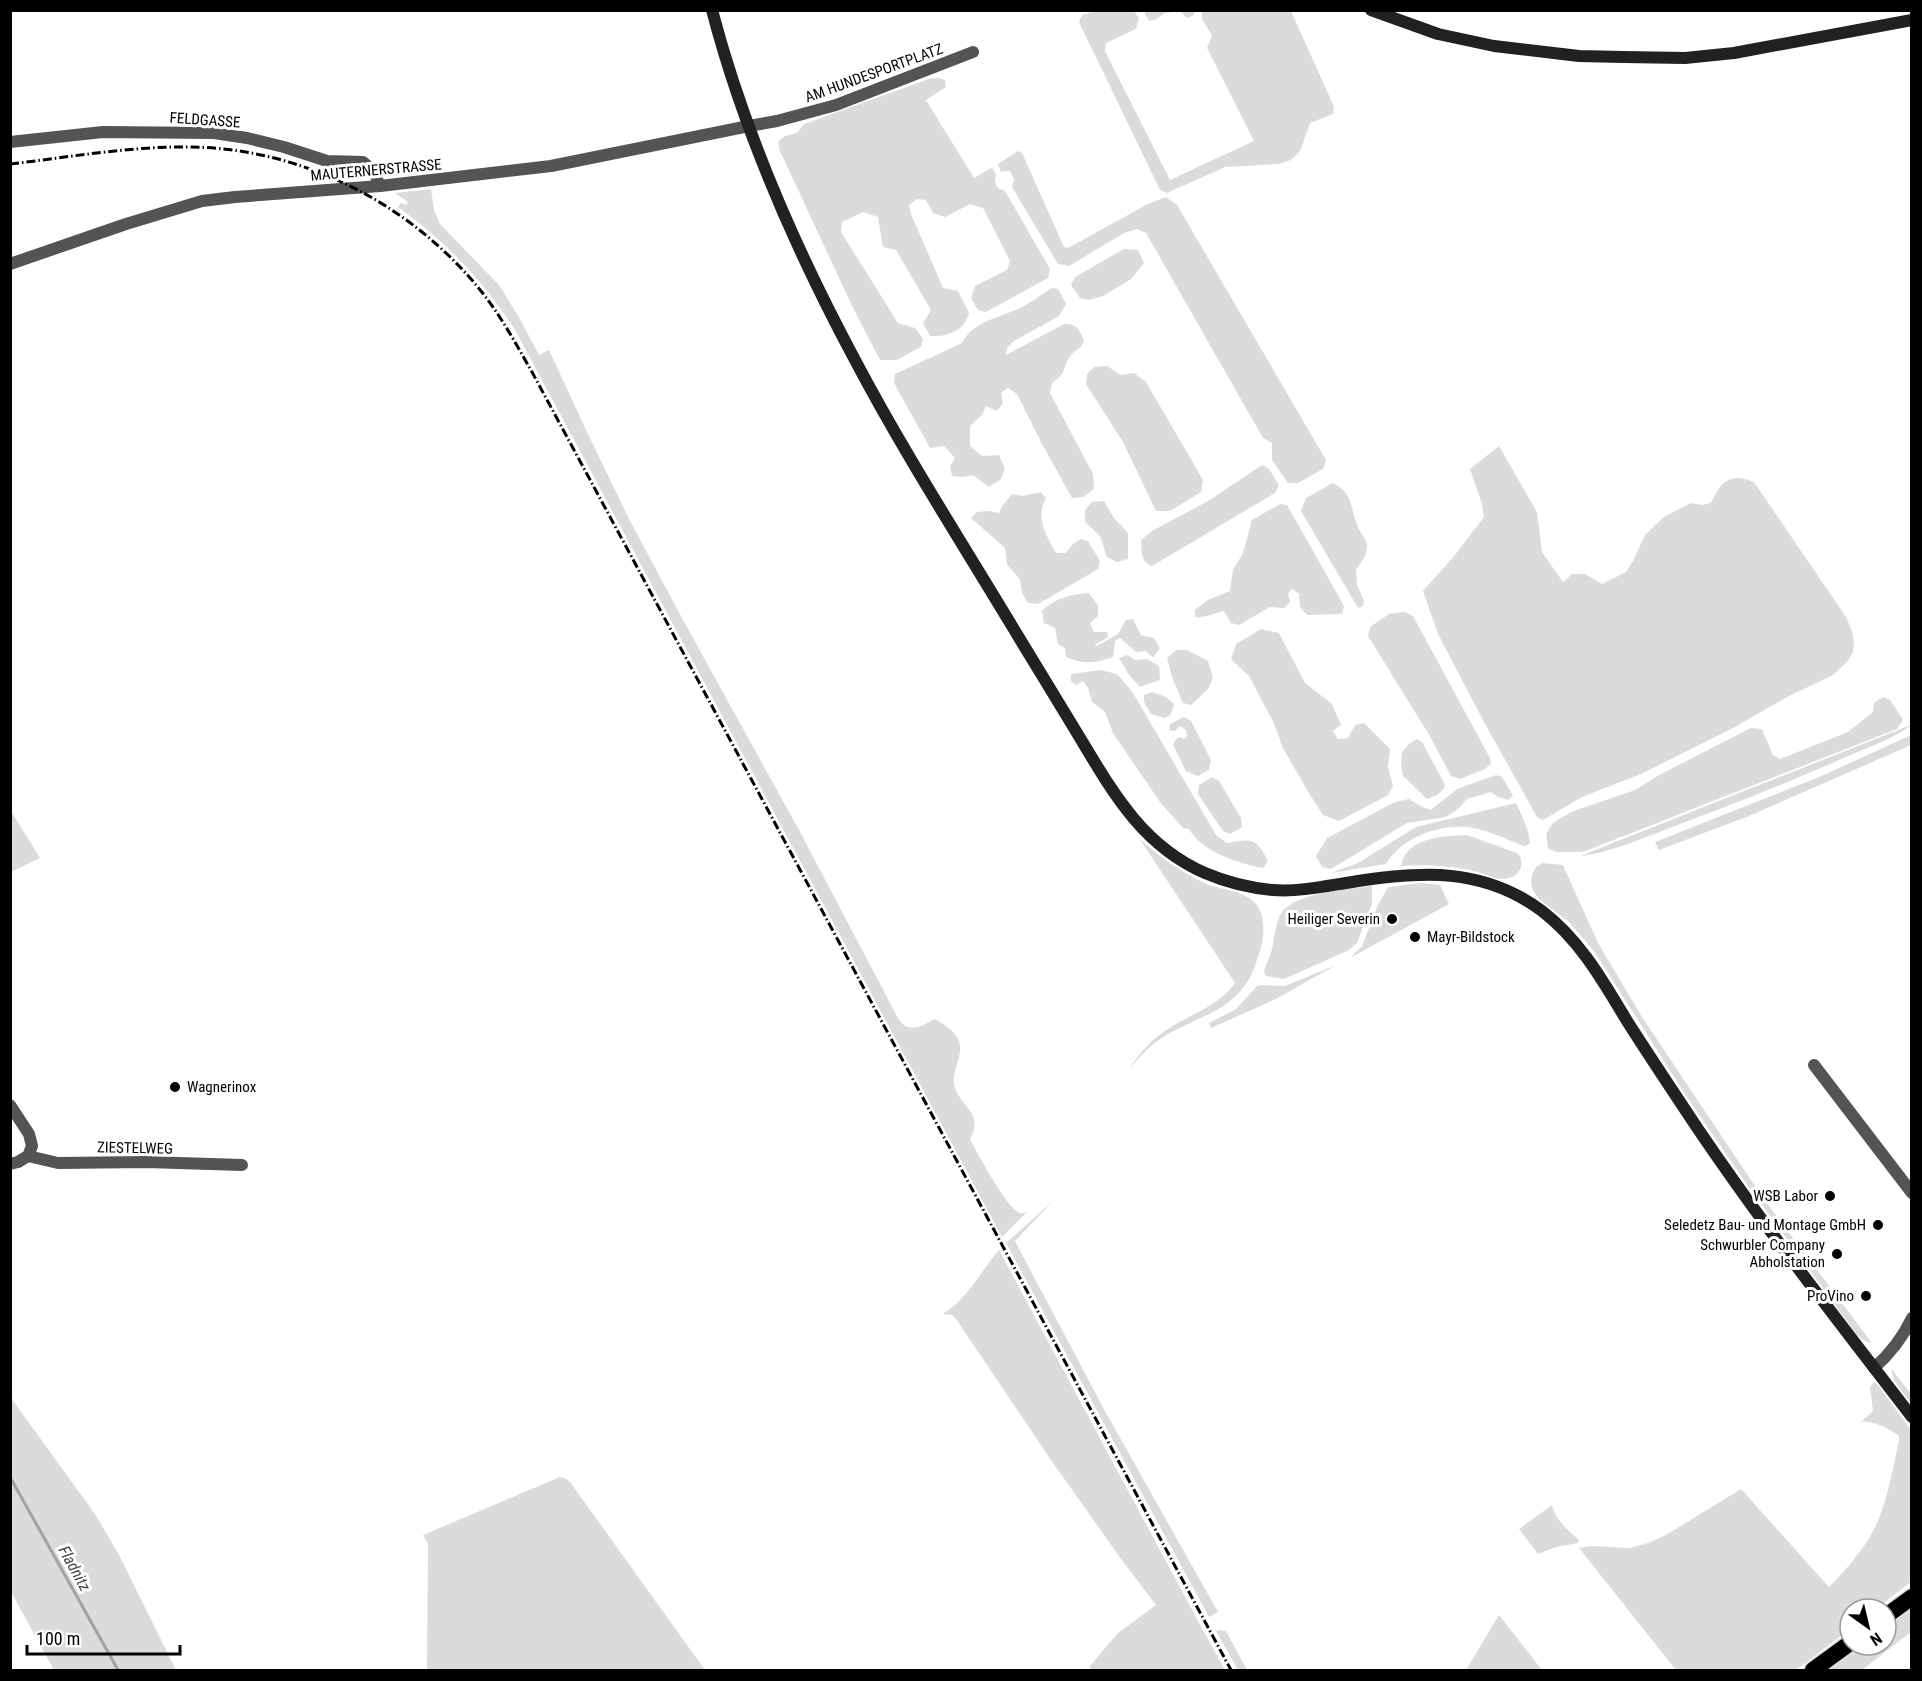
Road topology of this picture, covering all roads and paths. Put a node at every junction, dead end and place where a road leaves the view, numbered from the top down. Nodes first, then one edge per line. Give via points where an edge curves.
1 (712, 10) edge
2 (1371, 10) edge
3 (1911, 20) edge
4 (974, 52) dead end
5 (749, 126) junction
6 (10, 142) edge
7 (381, 186) junction
8 (10, 264) edge
9 (1815, 1065) dead end
10 (10, 1105) edge
11 (28, 1156) junction
12 (10, 1164) edge
13 (242, 1165) dead end
14 (1911, 1193) edge
15 (1911, 1318) edge
16 (1874, 1368) junction
17 (1911, 1417) edge
18 (1911, 1597) edge
19 (1898, 1607) edge
20 (1838, 1652) edge
21 (1813, 1671) edge

1 - 5 main road
2 - 3 main road via 1437,34 1494,46 1623,57 1685,58 1734,52
4 - 5 street, AM HUNDESPORTPLATZ via 836,105
5 - 7 street, MAUTERNERSTRASSE via 551,166
5 - 16 main road via 778,201 857,364 1130,816 1182,862 1235,883 1283,890 1395,875 1449,874 1475,879 1540,909 1587,956 1733,1181
6 - 7 street, FELDGASSE via 103,132 214,133 284,147 327,161 363,162
7 - 8 street, MAUTERNERSTRASSE via 202,201
9 - 14 street
10 - 11 street via 28,1134 32,1146
11 - 12 street
11 - 13 street, ZIESTELWEG via 58,1163
15 - 16 street via 1903,1338
16 - 17 main road
18 - 19 highway
20 - 21 highway

